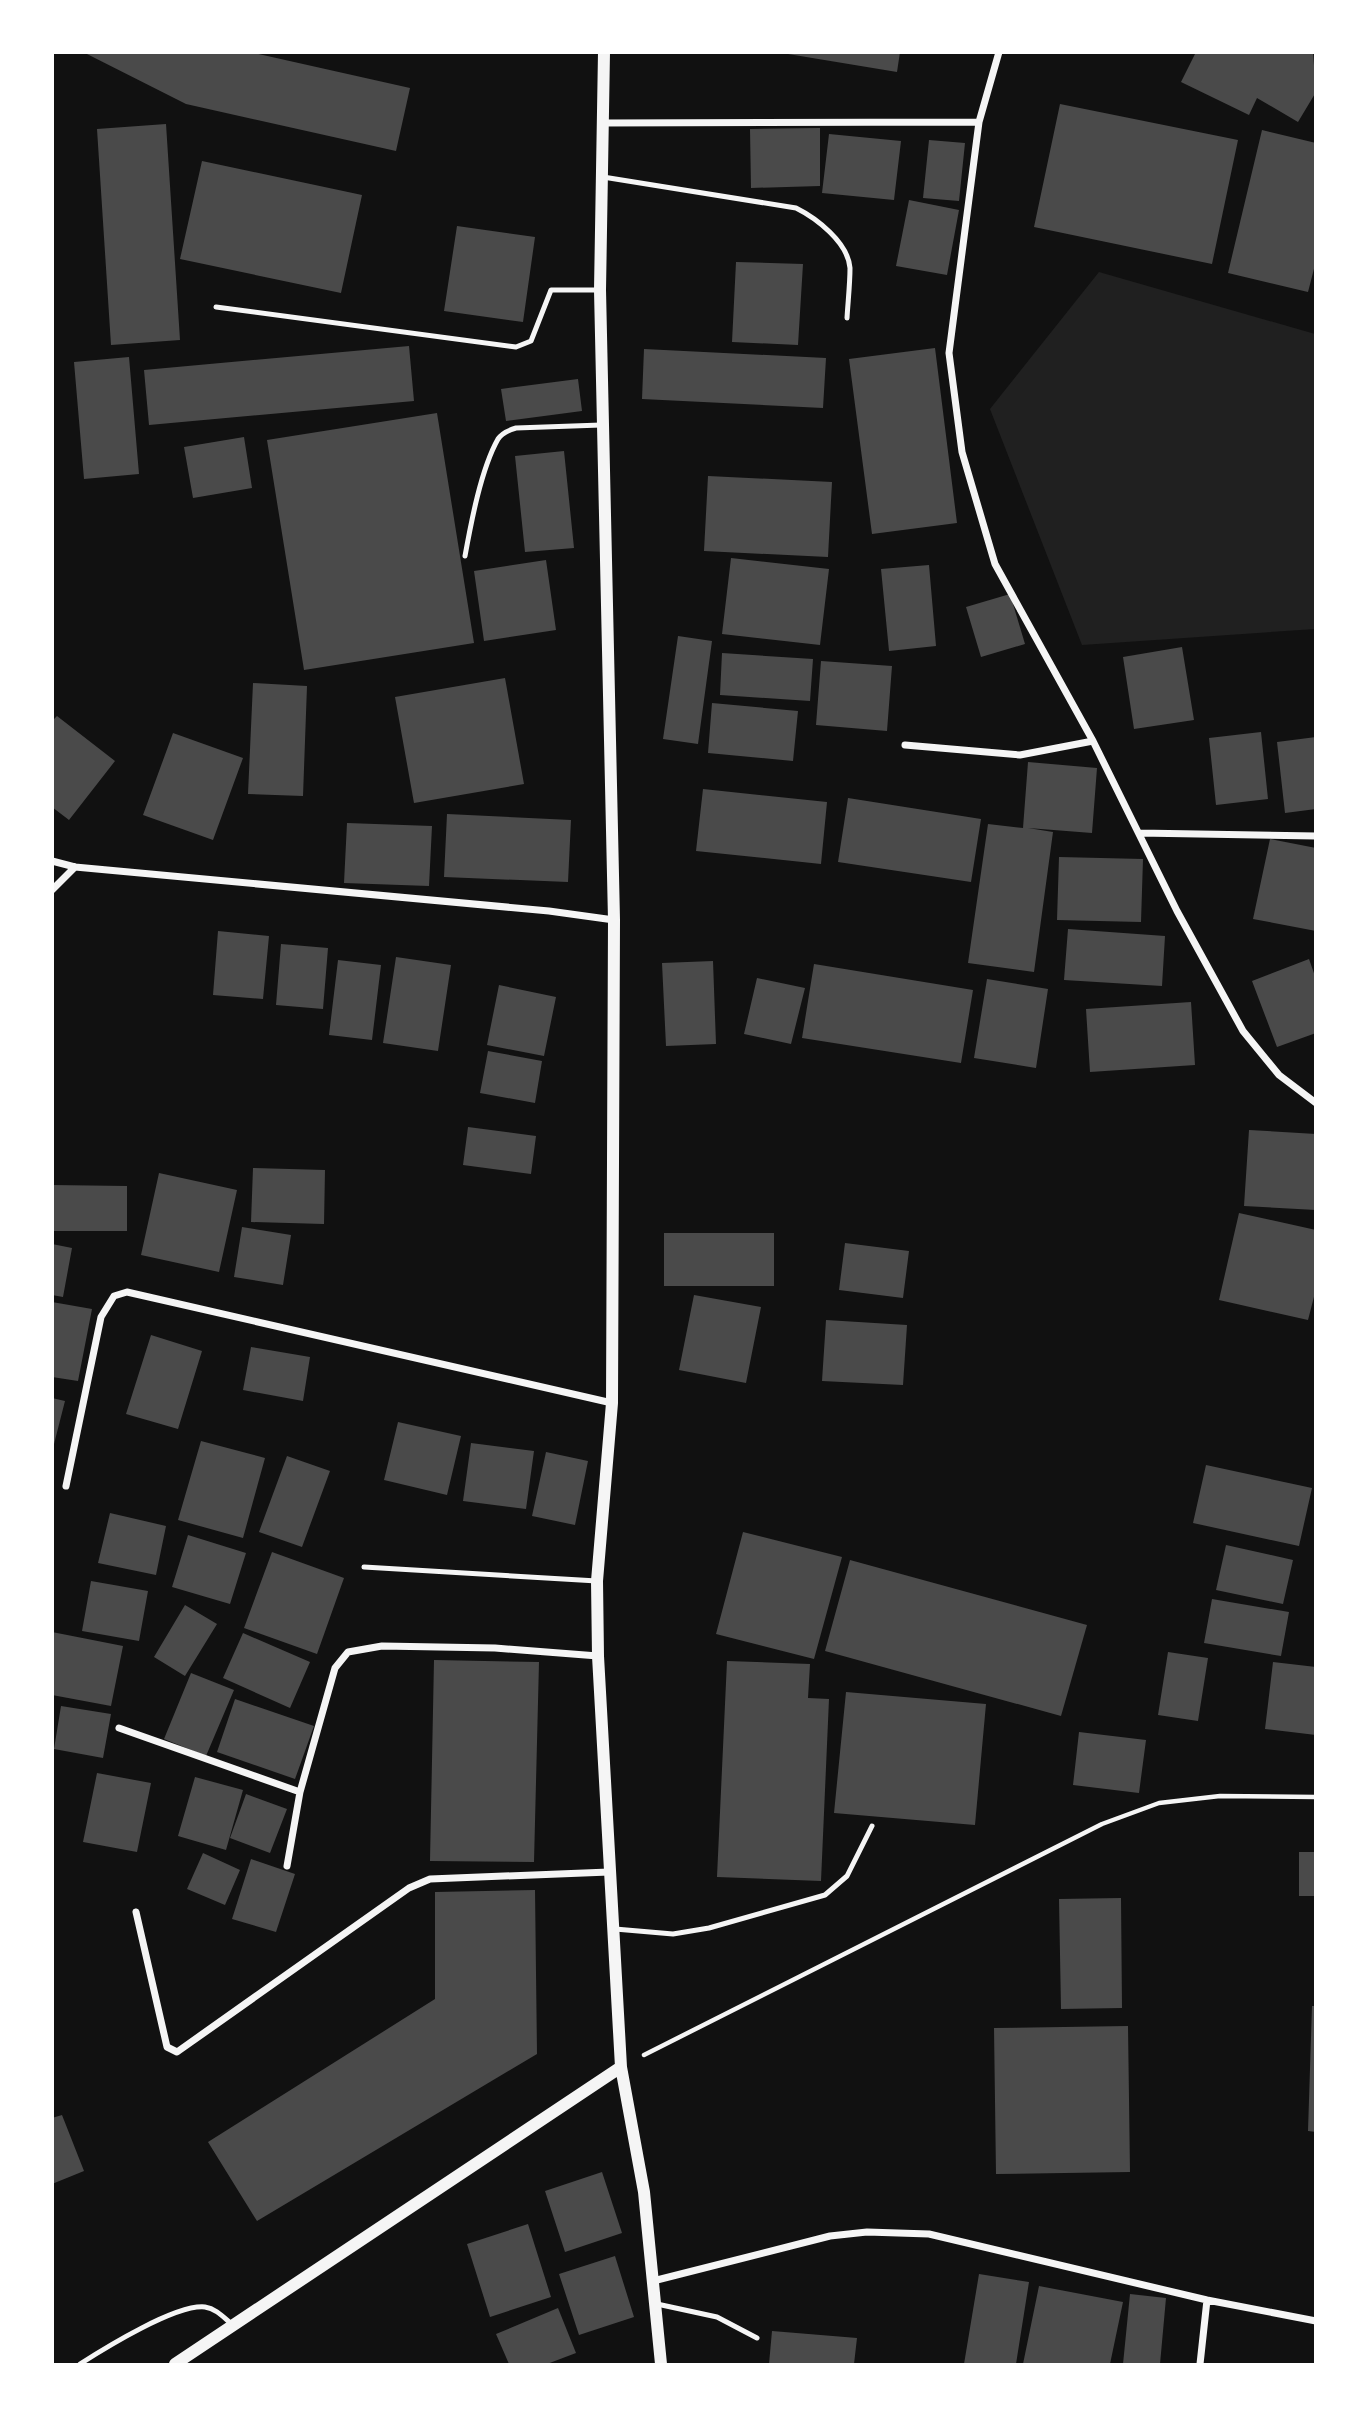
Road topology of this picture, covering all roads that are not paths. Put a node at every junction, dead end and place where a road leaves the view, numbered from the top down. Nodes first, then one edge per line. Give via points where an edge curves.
1 (604, 52) edge
2 (999, 52) edge
3 (979, 122) junction
4 (604, 123) junction
5 (603, 177) junction
6 (600, 290) junction
7 (216, 307) dead end
8 (847, 318) dead end
9 (601, 425) junction
10 (465, 556) dead end
11 (1093, 741) junction
12 (905, 745) dead end
13 (1139, 833) junction
14 (1315, 836) edge
15 (52, 861) edge
16 (75, 867) junction
17 (52, 890) edge
18 (614, 920) junction
19 (1315, 1103) edge
20 (612, 1403) junction
21 (66, 1486) dead end
22 (364, 1567) dead end
23 (597, 1581) junction
24 (598, 1656) junction
25 (119, 1728) dead end
26 (300, 1792) junction
27 (872, 1826) dead end
28 (287, 1866) dead end
29 (609, 1872) junction
30 (136, 1912) dead end
31 (612, 1929) junction
32 (621, 2067) junction
33 (653, 2281) junction
34 (1207, 2300) junction
35 (657, 2304) junction
36 (1315, 2321) edge
37 (233, 2325) junction
38 (757, 2338) dead end
39 (79, 2364) edge
40 (175, 2364) edge
41 (661, 2364) edge
42 (1200, 2364) edge

1 - 4 street
2 - 3 street
3 - 4 street
3 - 11 street via 949,353 962,452 995,564
4 - 5 street
5 - 6 street
5 - 8 lane via 796,208 811,216 846,253 850,266
6 - 7 lane via 551,290 531,341 516,347
6 - 9 street
9 - 10 lane via 516,428 503,433 474,508
9 - 18 street
11 - 12 street via 1020,755
11 - 13 street
13 - 14 street
13 - 19 street via 1243,1031 1279,1075
15 - 16 street
16 - 17 street
16 - 18 street
18 - 20 street
20 - 21 street via 127,1292 114,1296 101,1317
20 - 23 street
22 - 23 lane
23 - 24 street
24 - 26 street via 382,1646 348,1652 335,1668
24 - 29 street
25 - 26 street
26 - 28 street
27 - 31 lane via 847,1876 825,1895 673,1934
29 - 30 street via 430,1879 409,1888 177,2052 167,2047
29 - 31 street
31 - 32 street
32 - 33 street via 644,2192
32 - 37 street
33 - 34 street via 830,2236 929,2234
33 - 35 street
34 - 36 street
34 - 42 street
35 - 38 lane via 717,2317
35 - 41 street
37 - 39 lane via 216,2311 192,2308 139,2329
37 - 40 street

